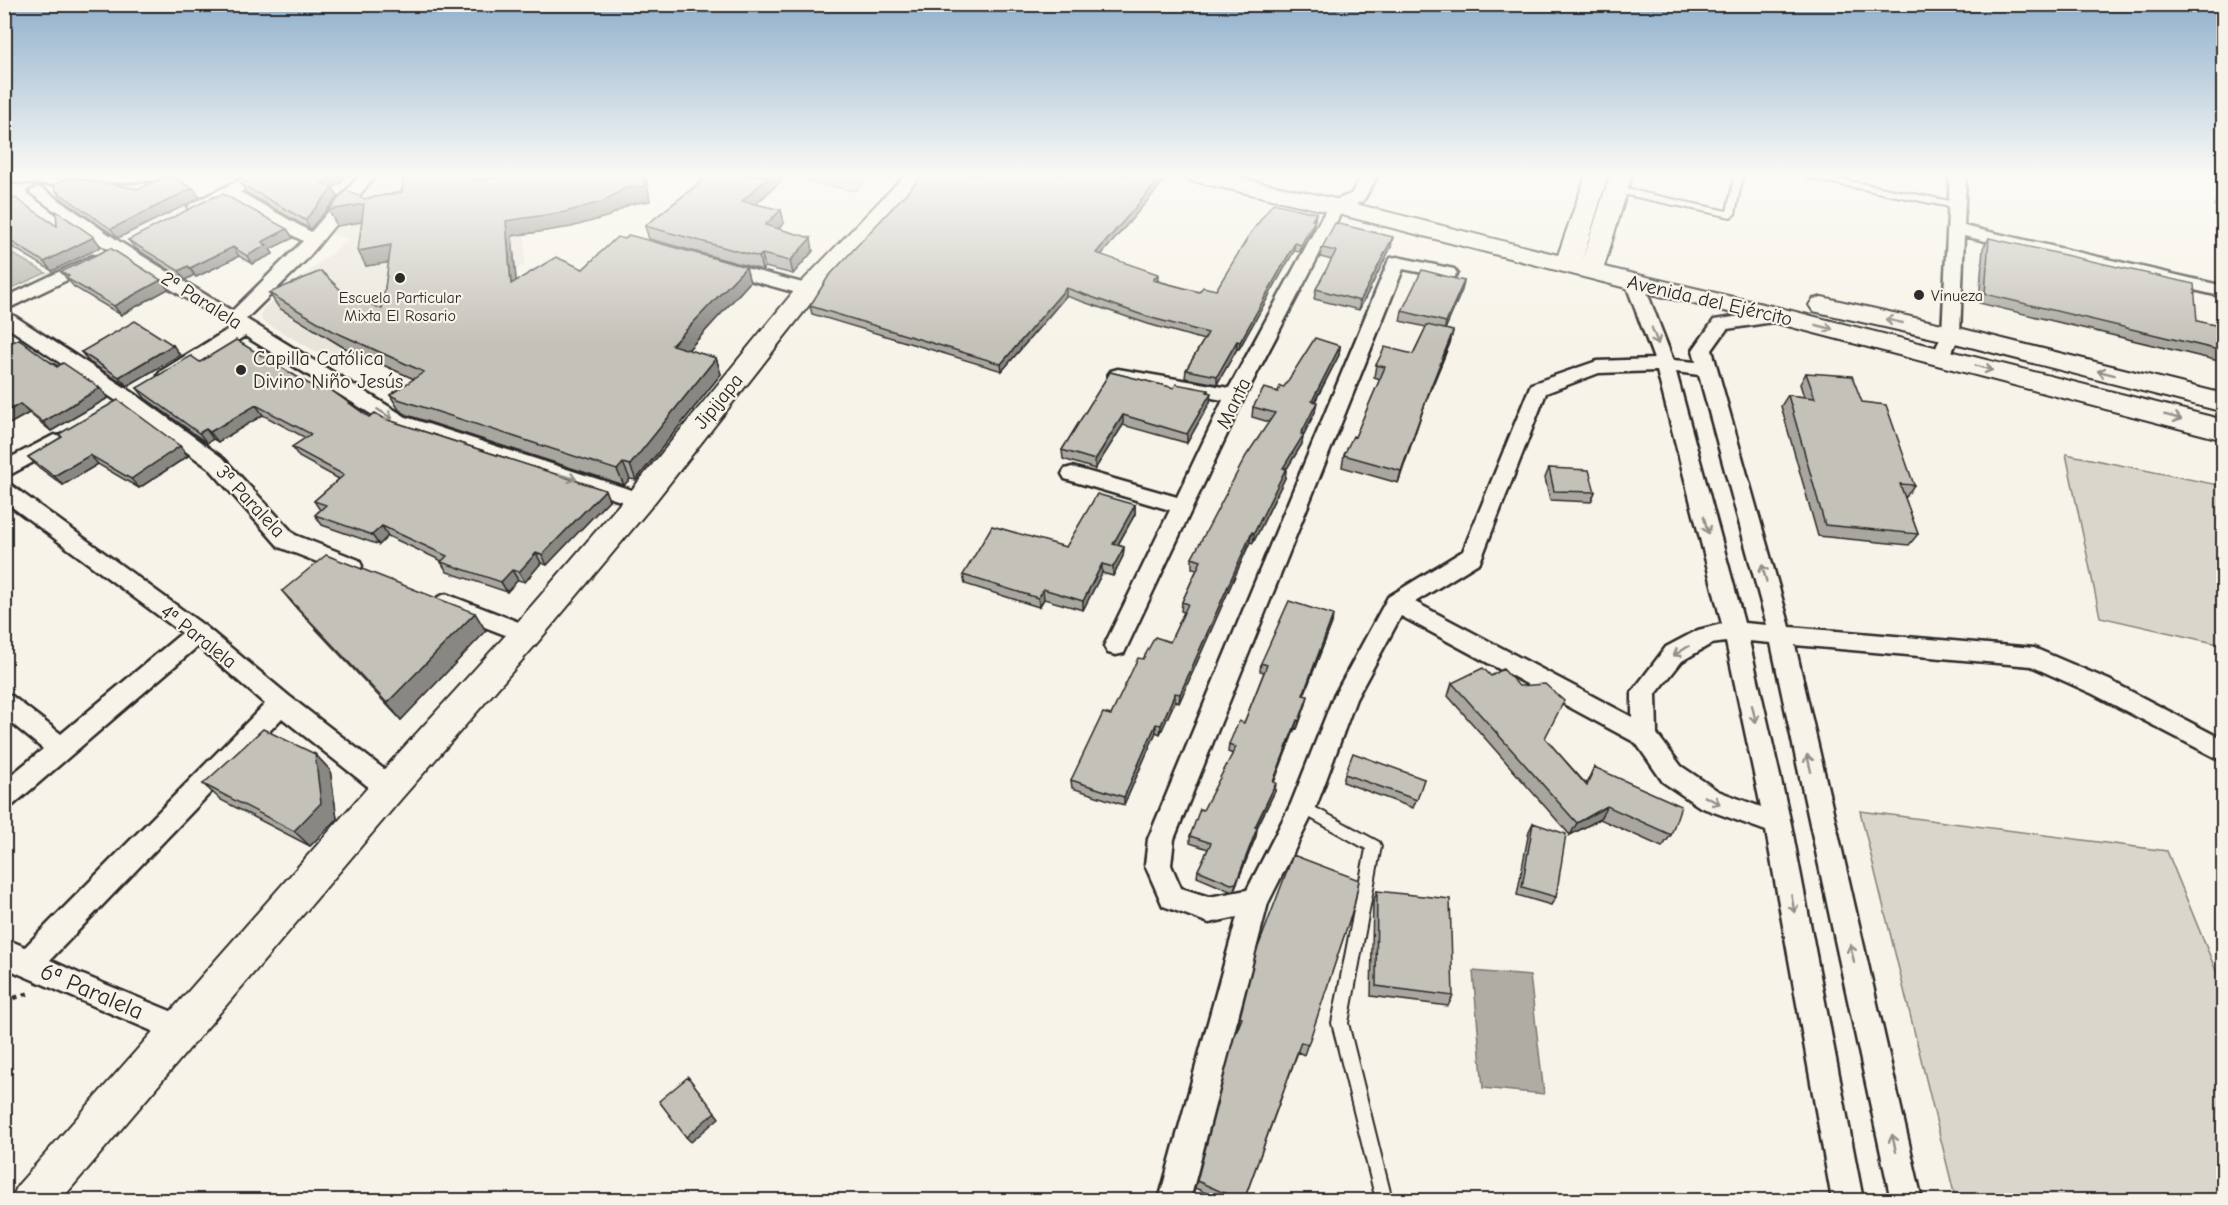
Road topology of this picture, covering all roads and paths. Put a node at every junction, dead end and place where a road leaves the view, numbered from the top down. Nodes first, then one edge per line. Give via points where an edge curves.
1 (93, 231) edge
2 (298, 231) edge
3 (321, 231) edge
4 (864, 231) edge
5 (1330, 231) edge
6 (1468, 231) edge
7 (1587, 231) edge
8 (1596, 231) edge
9 (1954, 231) edge
10 (1964, 231) edge
11 (137, 238) edge
12 (314, 240) junction
13 (117, 248) junction
14 (1582, 259) junction
15 (706, 262) edge
16 (1448, 273) dead end
17 (1634, 282) junction
18 (808, 290) junction
19 (2223, 292) edge
20 (4, 305) edge
21 (4, 316) edge
22 (1780, 316) junction
23 (240, 323) junction
24 (1946, 345) junction
25 (1663, 364) junction
26 (1707, 369) junction
27 (1118, 375) edge
28 (1235, 396) junction
29 (128, 399) junction
30 (2223, 403) edge
31 (107, 411) edge
32 (2223, 430) edge
33 (66, 435) edge
34 (4, 471) edge
35 (1072, 474) dead end
36 (4, 490) edge
37 (640, 500) junction
38 (1183, 506) junction
39 (375, 575) edge
40 (429, 596) edge
41 (1396, 603) junction
42 (1735, 631) junction
43 (198, 633) junction
44 (526, 634) junction
45 (1781, 634) junction
46 (1116, 646) dead end
47 (4, 703) edge
48 (281, 703) junction
49 (1645, 736) junction
50 (61, 749) junction
51 (2223, 752) edge
52 (389, 788) junction
53 (4, 797) edge
54 (1303, 807) junction
55 (1779, 824) junction
56 (1255, 901) junction
57 (16, 957) edge
58 (180, 1029) junction
59 (33, 1200) edge
60 (1174, 1200) edge
61 (1384, 1200) edge
62 (1848, 1200) edge
63 (1907, 1200) edge

1 - 13 street, 2ª Paralela
2 - 12 street
3 - 12 street
4 - 18 main road, Jipijapa
5 - 28 street, Manta
6 - 14 main road, Avenida del Ejército
7 - 14 main road
8 - 14 main road
9 - 24 street
10 - 19 street
11 - 13 street
12 - 23 street
13 - 20 street
13 - 23 street, 2ª Paralela
14 - 17 main road, Avenida del Ejército
24 -> 14 main road, Avenida del Ejército
15 - 18 street
16 - 56 street via 1397,262 1161,839 1158,865 1172,897 1209,910
17 - 22 main road, Avenida del Ejército
17 -> 25 street
18 - 37 main road, Jipijapa
21 - 29 street, 3ª Paralela
22 -> 24 main road, Avenida del Ejército
22 - 26 street via 1721,324 1702,350
23 - 29 street
23 -> 37 street, 2ª Paralela via 412,429
30 -> 24 main road, Avenida del Ejército
24 -> 32 main road, Avenida del Ejército
25 - 26 street
25 - 41 street via 1597,367 1538,389 1472,556
25 -> 42 street
45 -> 26 street
27 - 28 street
28 - 38 street, Manta
29 - 31 street
29 - 39 street, 3ª Paralela via 217,464 287,541
33 - 34 street
35 - 38 street
36 - 43 street, 4ª Paralela
37 - 44 main road, Jipijapa
38 - 46 street, Manta
40 - 44 street
41 - 49 street
41 - 54 street via 1345,698
42 - 45 street
42 -> 49 street via 1706,636 1674,654 1644,692
42 -> 55 street
43 - 48 street, 4ª Paralela
43 - 50 street
44 - 52 main road, Jipijapa
45 - 51 street via 2034,657 2101,687
63 -> 45 street
47 - 50 street
48 - 52 street, 4ª Paralela
48 - 57 street
49 -> 55 street via 1672,774 1709,799
50 - 53 street
52 - 58 main road, Jipijapa
54 - 56 street
54 - 61 lane via 1374,846 1340,1023
55 -> 62 street
56 - 60 street
57 - 58 street, 6ª Paralela
58 - 59 main road, Jipijapa

